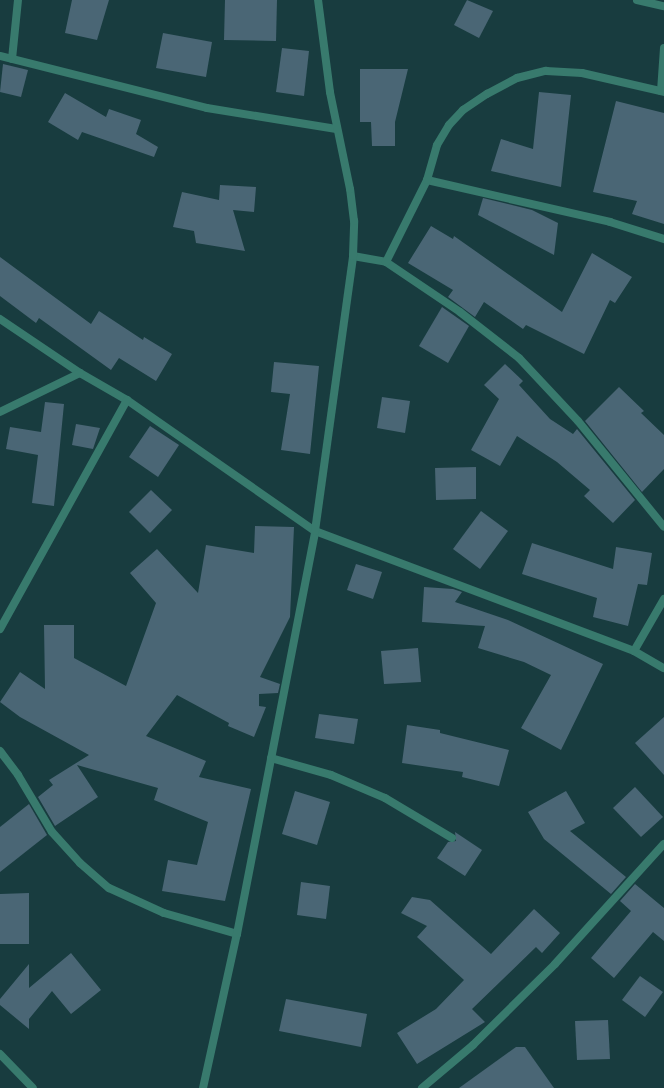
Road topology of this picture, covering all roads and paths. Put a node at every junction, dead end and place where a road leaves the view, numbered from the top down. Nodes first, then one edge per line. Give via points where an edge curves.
1 (18, 0) edge
2 (318, 0) edge
3 (636, 0) edge
4 (664, 6) edge
5 (664, 48) edge
6 (0, 56) edge
7 (12, 59) junction
8 (663, 92) edge
9 (336, 129) junction
10 (427, 180) junction
11 (664, 239) edge
12 (353, 256) junction
13 (386, 262) junction
14 (0, 319) edge
15 (80, 373) junction
16 (126, 400) junction
17 (0, 412) edge
18 (664, 527) edge
19 (315, 531) junction
20 (664, 599) edge
21 (0, 629) edge
22 (634, 651) junction
23 (664, 668) edge
24 (0, 752) edge
25 (271, 758) junction
26 (452, 838) dead end
27 (664, 844) edge
28 (237, 934) junction
29 (0, 1054) edge
30 (426, 1087) edge
31 (33, 1088) edge
32 (203, 1088) edge

1 - 7 street
2 - 9 street
3 - 4 street
5 - 8 street
6 - 7 street
7 - 9 street via 207,108
8 - 10 street via 582,73 546,71 517,78 475,102 449,125 437,145
9 - 12 street via 350,189 354,220
10 - 11 street via 610,222
10 - 13 street
12 - 13 street
12 - 19 street
13 - 18 street via 460,312 519,358 578,421
14 - 15 street
15 - 16 street
15 - 17 street
16 - 19 street
16 - 21 street
19 - 22 street
19 - 25 street
20 - 22 street
22 - 23 street
24 - 28 street via 18,775 52,832 80,863 109,888 164,913
25 - 26 street via 331,774 385,798
25 - 28 street
27 - 30 street via 555,964 473,1045
28 - 32 street
29 - 31 street

